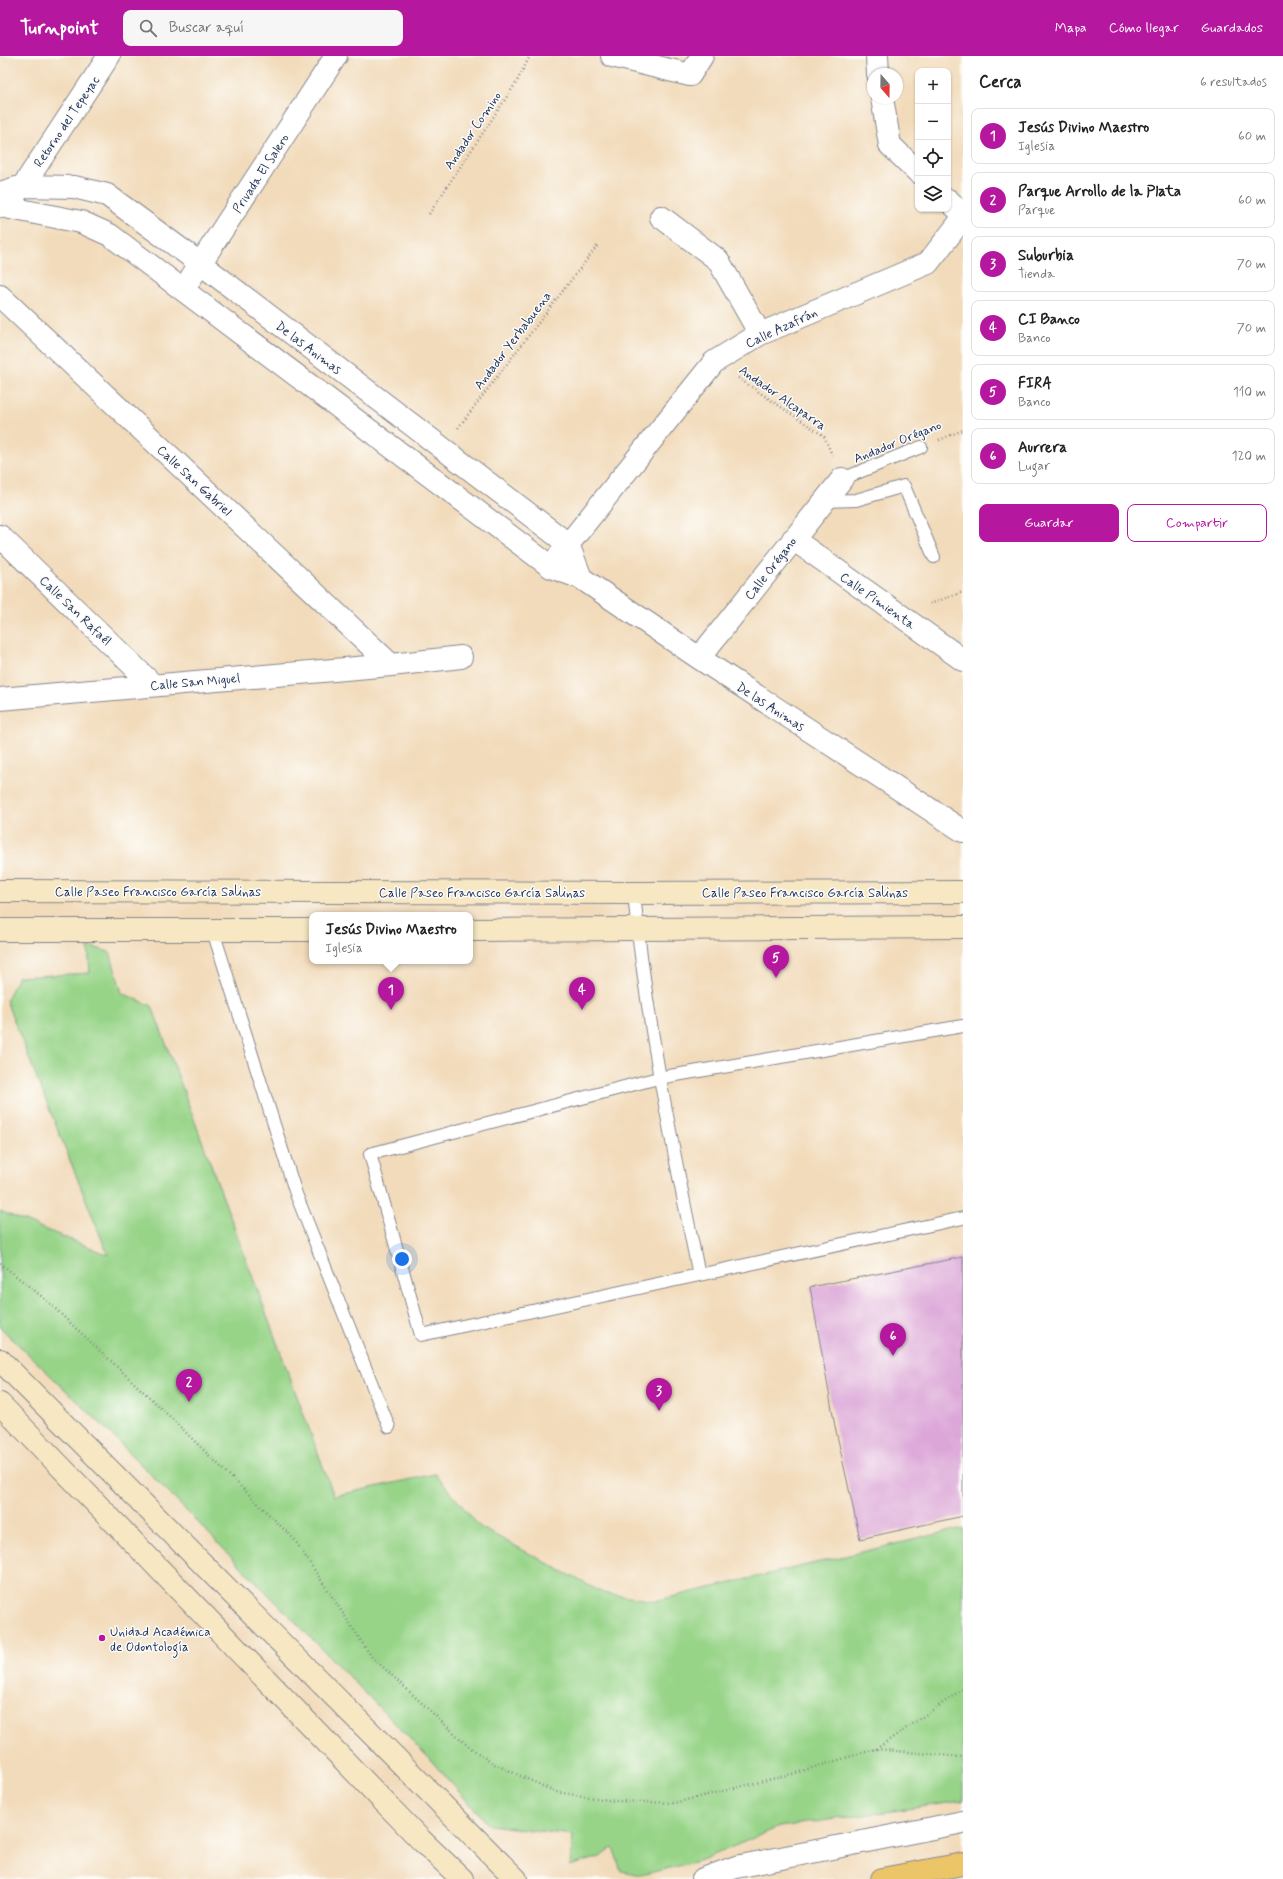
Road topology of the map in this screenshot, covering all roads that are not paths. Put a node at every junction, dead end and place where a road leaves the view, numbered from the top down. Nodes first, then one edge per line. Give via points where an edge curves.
1 (109, 56) edge
2 (336, 56) edge
3 (612, 56) edge
4 (702, 56) edge
5 (877, 56) edge
6 (878, 68) edge
7 (883, 104) edge
8 (915, 169) edge
9 (23, 186) junction
10 (0, 203) edge
11 (951, 203) edge
12 (963, 214) edge
13 (661, 217) dead end
14 (963, 218) edge
15 (201, 264) junction
16 (183, 290) junction
17 (0, 296) edge
18 (760, 334) junction
19 (921, 447) road end
20 (842, 479) joint
21 (823, 501) junction
22 (0, 536) edge
23 (793, 539) junction
24 (568, 544) junction
25 (934, 557) dead end
26 (551, 566) junction
27 (581, 578) junction
28 (461, 656) dead end
29 (699, 658) junction
30 (963, 660) edge
31 (391, 665) junction
32 (153, 685) junction
33 (0, 700) edge
34 (963, 831) edge
35 (0, 891) edge
36 (963, 892) edge
37 (634, 893) junction
38 (963, 927) edge
39 (0, 930) edge
40 (309, 930) edge
41 (473, 930) edge
42 (637, 930) junction
43 (213, 931) junction
44 (963, 1026) edge
45 (658, 1078) junction
46 (963, 1218) edge
47 (699, 1275) junction
48 (0, 1360) edge
49 (0, 1404) edge
50 (389, 1427) dead end
51 (963, 1822) edge
52 (963, 1864) edge
53 (462, 1879) edge
54 (516, 1879) edge
55 (703, 1879) edge
56 (882, 1879) edge

1 - 9 street, Retorno del Tepeyac
2 - 15 street, Privada El Salero
3 - 4 street via 690,75
5 - 6 street
7 - 8 street via 890,145
9 - 10 street, Retorno del Tepeyac
9 - 15 street, De las Animas via 74,187 107,195
10 - 16 street, De las Animas via 81,222 110,235
11 - 12 street
13 - 18 street via 718,260
14 - 18 street, Calle Azafrán via 928,263
15 - 16 street, Privada El Salero
15 - 24 street, De las Animas
16 - 26 street, De las Animas
17 - 31 street, Calle San Gabriel
18 - 24 street, Calle Azafrán via 714,362
19 - 20 lane, Andador Orégano
20 - 21 street, Calle Orégano
21 - 23 street, Calle Orégano
21 - 25 lane via 856,500 904,486
22 - 32 street, Calle San Rafaél
23 - 29 street, Calle Orégano
23 - 30 street, Calle Pimienta
24 - 26 street, Calle Azafrán
24 - 27 street
26 - 27 street, De las Animas
27 - 29 street, De las Animas
28 - 31 street, Calle San Miguel
29 - 34 street, De las Animas
31 - 32 street, Calle San Miguel
32 - 33 street, Calle San Miguel
35 - 37 main road, Calle Paseo Francisco García Salinas
36 - 37 main road, Calle Paseo Francisco García Salinas
37 - 42 lane
38 - 42 main road
39 - 43 main road
40 - 43 main road
41 - 42 main road
42 - 45 lane
43 - 50 lane via 296,1194
44 - 45 lane
45 - 47 lane
45 - 47 lane via 370,1154 421,1336
46 - 47 lane
48 - 54 main road
49 - 53 main road via 421,1840
51 - 55 street via 736,1867
52 - 56 main road

